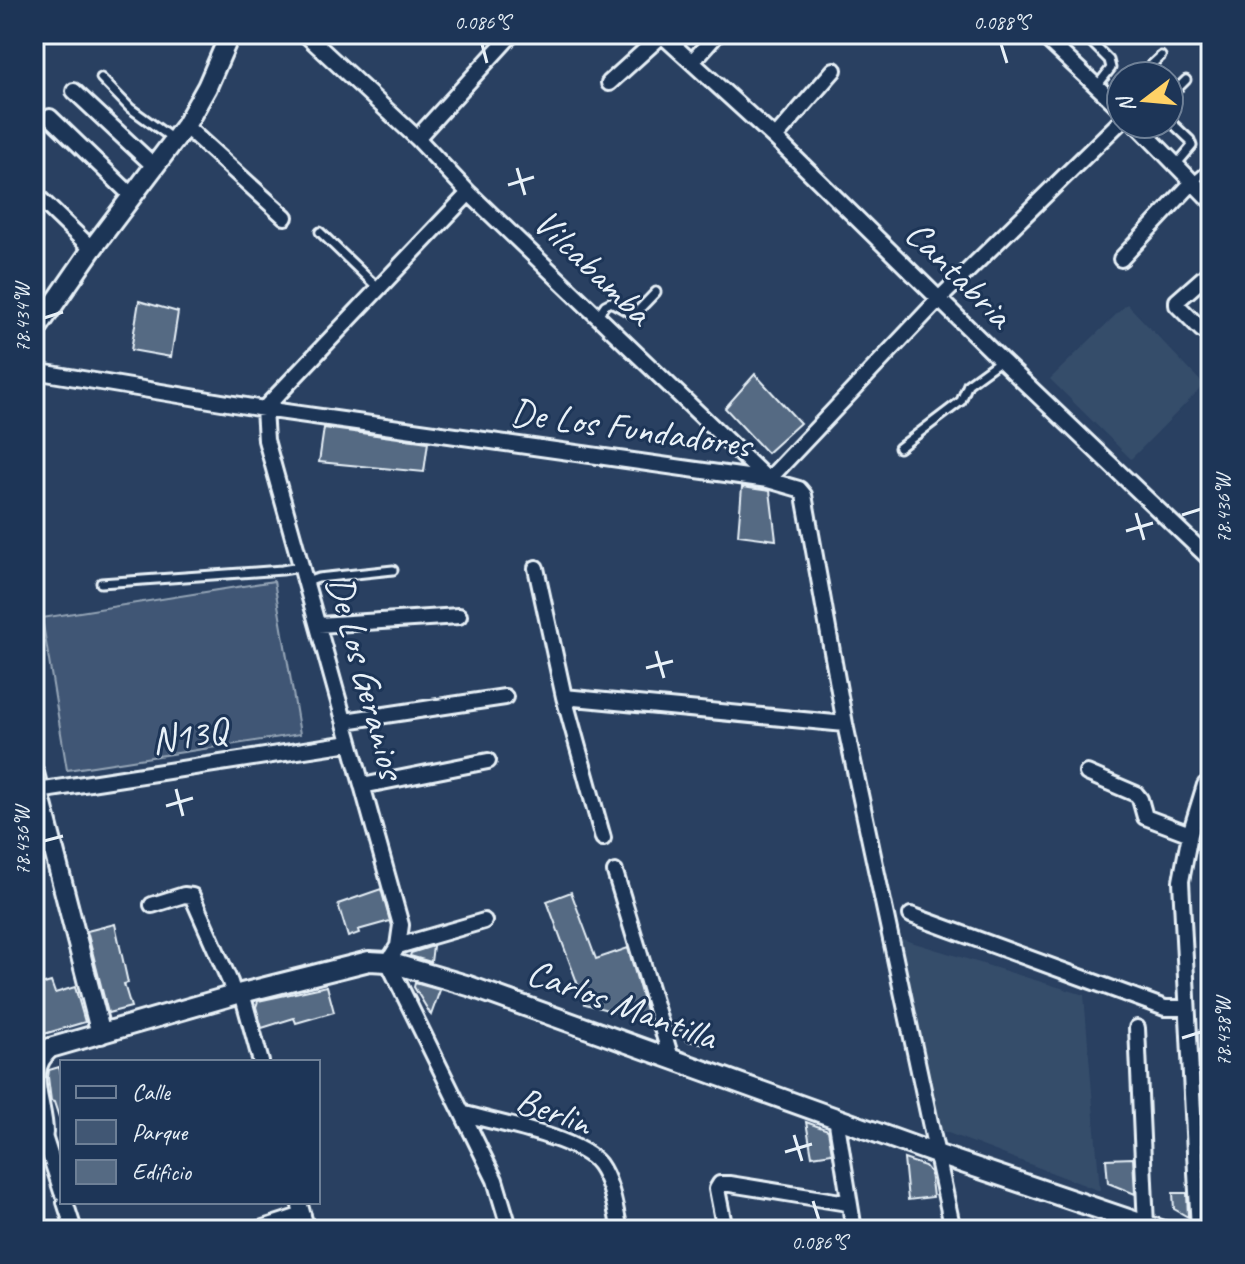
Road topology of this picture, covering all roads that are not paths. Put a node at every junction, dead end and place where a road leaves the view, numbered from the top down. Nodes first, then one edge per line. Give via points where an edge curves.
1 (230, 34) edge
2 (305, 34) edge
3 (512, 34) edge
4 (662, 34) edge
5 (717, 34) edge
6 (1041, 34) edge
7 (1083, 34) edge
8 (1161, 56) dead end
9 (1157, 60) edge
10 (692, 62) junction
11 (834, 70) dead end
12 (101, 78) dead end
13 (609, 83) dead end
14 (1097, 86) junction
15 (74, 91) dead end
16 (1105, 94) edge
17 (50, 117) dead end
18 (180, 133) junction
19 (1105, 137) edge
20 (1185, 137) edge
21 (417, 138) junction
22 (775, 138) junction
23 (1152, 140) edge
24 (1176, 165) junction
25 (154, 166) junction
26 (1211, 170) edge
27 (1193, 182) junction
28 (34, 193) edge
29 (469, 193) junction
30 (132, 196) junction
31 (1211, 201) edge
32 (285, 217) dead end
33 (320, 232) dead end
34 (92, 249) junction
35 (1121, 259) dead end
36 (1211, 271) edge
37 (378, 288) junction
38 (656, 292) dead end
39 (939, 299) junction
40 (598, 315) junction
41 (1211, 329) edge
42 (34, 333) edge
43 (1001, 360) junction
44 (34, 371) edge
45 (264, 409) junction
46 (899, 448) dead end
47 (768, 480) junction
48 (1211, 560) edge
49 (303, 566) junction
50 (536, 568) dead end
51 (393, 570) dead end
52 (307, 582) junction
53 (101, 583) dead end
54 (459, 616) dead end
55 (319, 625) junction
56 (505, 697) dead end
57 (564, 697) junction
58 (345, 721) junction
59 (845, 724) junction
60 (350, 743) junction
61 (488, 761) dead end
62 (1087, 773) dead end
63 (36, 782) edge
64 (1211, 782) edge
65 (362, 786) junction
66 (1190, 834) junction
67 (603, 838) dead end
68 (615, 872) dead end
69 (152, 905) dead end
70 (911, 915) dead end
71 (484, 921) dead end
72 (393, 954) junction
73 (238, 994) junction
74 (1187, 1008) junction
75 (1137, 1028) dead end
76 (101, 1034) junction
77 (671, 1058) junction
78 (260, 1060) edge
79 (465, 1114) junction
80 (836, 1117) junction
81 (38, 1138) edge
82 (936, 1154) junction
83 (60, 1188) edge
84 (847, 1203) junction
85 (66, 1204) edge
86 (301, 1208) edge
87 (1154, 1228) edge
88 (74, 1230) edge
89 (257, 1230) edge
90 (307, 1230) edge
91 (510, 1230) edge
92 (620, 1230) edge
93 (725, 1230) edge
94 (854, 1230) edge
95 (953, 1230) edge
96 (1199, 1230) edge

1 - 18 street
2 - 21 street, Vilcabamba
3 - 21 street
4 - 10 street, Cantabria
4 - 13 street
5 - 10 street
6 - 14 street
7 - 14 lane via 1109,60 1111,68
8 - 9 lane
10 - 22 street, Cantabria
11 - 22 street
12 - 18 lane via 130,108
14 - 16 street
15 - 25 street
17 - 30 street
18 - 25 street
18 - 32 street
19 - 39 street, De Los Fundadores
20 - 24 lane via 1191,143
21 - 29 street, Vilcabamba
22 - 39 street, Cantabria
23 - 24 street
24 - 27 street
25 - 30 street
26 - 27 lane
27 - 31 street
27 - 35 street
28 - 34 street
29 - 37 street
29 - 40 street, Vilcabamba
30 - 34 street
33 - 37 lane
34 - 42 street
36 - 41 street via 1177,305 1202,330
37 - 45 street
38 - 40 lane via 634,315 611,302
39 - 43 street, Cantabria
39 - 47 street, De Los Fundadores
40 - 47 street, Vilcabamba
43 - 46 lane via 968,384 961,401
43 - 48 street, Cantabria
44 - 45 street, De Los Fundadores
45 - 47 street, De Los Fundadores
45 - 49 street, De Los Geranios via 266,440
47 - 59 street via 804,495
49 - 52 street, De Los Geranios
49 - 53 lane
50 - 57 street
51 - 52 lane
52 - 55 street, De Los Geranios
54 - 55 street
55 - 58 street, De Los Geranios
56 - 58 street
57 - 59 street
57 - 67 street
58 - 60 street, De Los Geranios
59 - 82 street
60 - 63 street, N13Q
60 - 65 street, De Los Geranios
61 - 65 street
62 - 66 street via 1136,794 1145,817
63 - 76 street
64 - 66 street via 1205,785
65 - 72 street, De Los Geranios via 401,925
66 - 74 street via 1181,881
68 - 77 street
69 - 73 street via 192,896
70 - 74 street via 1165,1008
71 - 72 street
72 - 73 street, Carlos Mantilla
72 - 77 street, Carlos Mantilla
72 - 79 street, De Los Geranios
73 - 76 street, Carlos Mantilla
73 - 78 street
74 - 96 street
75 - 87 street
76 - 81 street, Carlos Mantilla via 41,1055 35,1070
77 - 80 street, Carlos Mantilla
79 - 91 street, De Los Geranios via 495,1180
79 - 92 street, Berlin via 568,1143 592,1156 606,1179
80 - 82 street, Carlos Mantilla
80 - 84 street
81 - 83 street
82 - 87 street, Carlos Mantilla
82 - 95 street
84 - 93 street via 720,1184
84 - 94 street
85 - 88 street
86 - 89 street
86 - 90 street

